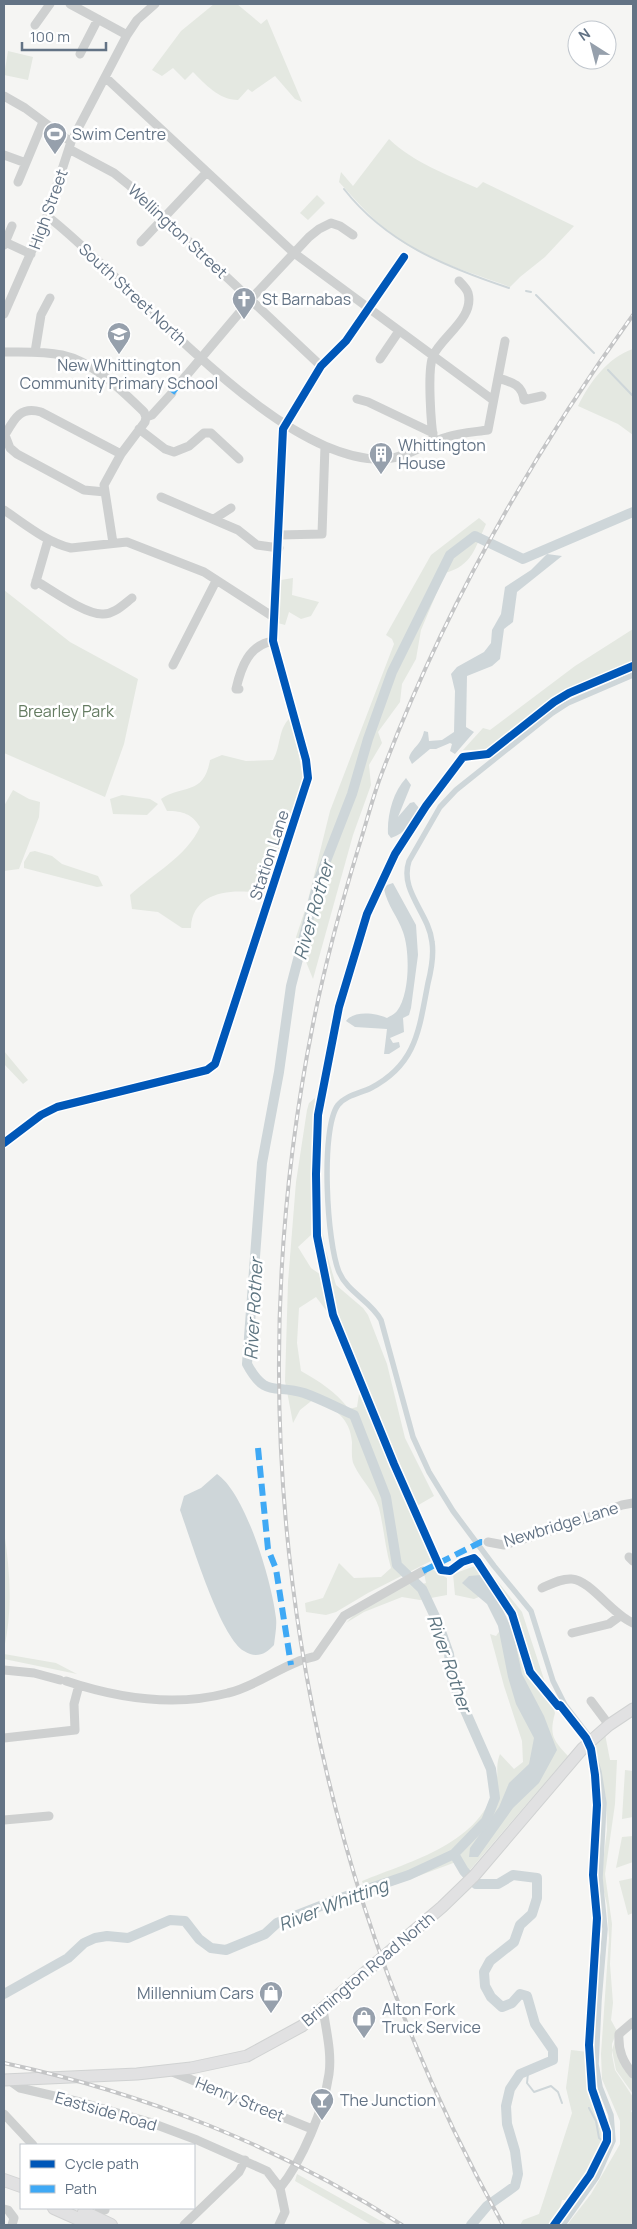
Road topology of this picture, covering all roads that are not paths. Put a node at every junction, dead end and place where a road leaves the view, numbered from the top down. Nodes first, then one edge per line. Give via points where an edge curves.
1 (50, 4) edge
2 (155, 4) edge
3 (76, 5) edge
4 (98, 20) junction
5 (36, 25) dead end
6 (127, 35) junction
7 (80, 54) dead end
8 (105, 77) junction
9 (4, 96) edge
10 (43, 122) junction
11 (70, 145) junction
12 (4, 155) edge
13 (26, 163) junction
14 (206, 173) junction
15 (18, 182) dead end
16 (47, 216) junction
17 (164, 218) junction
18 (12, 226) dead end
19 (353, 235) dead end
20 (141, 242) dead end
21 (4, 243) edge
22 (294, 253) junction
23 (31, 254) junction
24 (404, 257) dead end
25 (459, 280) dead end
26 (50, 298) dead end
27 (250, 299) junction
28 (368, 309) junction
29 (4, 314) edge
30 (399, 331) junction
31 (505, 341) dead end
32 (4, 352) edge
33 (35, 352) junction
34 (200, 356) junction
35 (432, 356) junction
36 (380, 359) dead end
37 (322, 366) junction
38 (498, 378) junction
39 (180, 383) dead end
40 (172, 393) dead end
41 (542, 396) dead end
42 (357, 399) dead end
43 (493, 400) junction
44 (146, 417) junction
45 (286, 424) junction
46 (139, 429) junction
47 (433, 438) junction
48 (325, 446) junction
49 (121, 454) junction
50 (239, 459) dead end
51 (105, 492) junction
52 (162, 497) dead end
53 (231, 508) dead end
54 (4, 510) edge
55 (214, 520) junction
56 (280, 535) junction
57 (48, 540) junction
58 (113, 543) junction
59 (279, 548) junction
60 (216, 581) junction
61 (132, 598) dead end
62 (275, 618) junction
63 (273, 641) junction
64 (173, 666) dead end
65 (239, 689) dead end
66 (4, 1143) edge
67 (633, 1504) edge
68 (488, 1542) dead end
69 (423, 1571) dead end
70 (542, 1588) dead end
71 (620, 1616) junction
72 (583, 1620) dead end
73 (633, 1622) edge
74 (586, 1630) junction
75 (572, 1632) dead end
76 (4, 1670) edge
77 (78, 1685) junction
78 (591, 1701) dead end
79 (633, 1709) edge
80 (609, 1725) junction
81 (4, 1738) edge
82 (49, 1816) dead end
83 (4, 1820) edge
84 (323, 2008) junction
85 (633, 2022) edge
86 (167, 2070) junction
87 (633, 2074) edge
88 (6, 2080) edge
89 (4, 2114) edge
90 (312, 2128) junction
91 (32, 2144) edge
92 (245, 2160) junction
93 (4, 2180) edge
94 (20, 2186) edge
95 (280, 2188) junction
96 (4, 2190) edge
97 (20, 2195) edge
98 (4, 2209) edge
99 (56, 2209) edge
100 (76, 2209) edge
101 (13, 2224) edge
102 (92, 2225) edge
103 (111, 2225) edge
104 (184, 2225) edge
105 (279, 2225) edge

1 - 5 street
2 - 6 street, High Street via 137,20
3 - 4 street
4 - 6 street
4 - 7 street
6 - 8 street, High Street
8 - 11 street, High Street
8 - 14 street
9 - 10 street, Wellington Street
10 - 11 street, Wellington Street
10 - 13 street
11 - 16 street, High Street
11 - 17 street, Wellington Street via 114,174
12 - 13 street
13 - 15 street
14 - 17 street
14 - 22 street
16 - 23 street, High Street
16 - 34 street, South Street North
17 - 20 street
17 - 27 street, Wellington Street
18 - 21 street
19 - 22 street via 331,223 319,229
21 - 23 street
22 - 27 street
22 - 28 street
23 - 29 street, High Street
24 - 28 street
25 - 35 street via 468,292 468,304 462,318
26 - 33 street via 41,315
27 - 34 street
27 - 37 street, Wellington Street
28 - 30 street
28 - 37 street via 346,341
30 - 35 street
30 - 36 street
31 - 38 street
32 - 33 street
33 - 44 street via 63,355 88,365 141,408
34 - 39 street
34 - 45 street, South Street North via 231,384
35 - 43 street
35 - 47 street
37 - 45 street
38 - 41 street via 519,386 524,400
38 - 43 street
40 - 44 street via 152,415
42 - 47 street
43 - 47 street, South Street North via 488,430
44 - 46 street
45 - 48 street, South Street North
45 - 56 street, Station Lane via 283,429
46 - 49 street
46 - 50 street via 174,452 189,446 204,433 211,433
47 - 48 street, South Street North via 399,457 385,459
48 - 56 street via 322,534
49 - 51 street via 108,474
49 - 51 street via 32,410 16,416 5,435 10,448 17,454 84,490
51 - 58 street
52 - 55 street
53 - 55 street
54 - 57 street
55 - 59 street via 238,530 258,545
56 - 59 street, Station Lane
57 - 58 street via 71,548
57 - 61 street via 35,584 102,615 117,610
58 - 60 street via 127,542 204,572
59 - 62 street, Station Lane
60 - 62 street
60 - 64 street
62 - 63 street, Station Lane
63 - 65 street via 256,646 240,672 236,689
63 - 66 street, Station Lane via 306,760 308,778 215,1064 207,1070 57,1107
67 - 68 street, Newbridge Lane via 504,1545
69 - 77 street via 344,1616 316,1656 230,1693 149,1699
70 - 71 street via 554,1578 579,1580
71 - 73 street
71 - 74 street via 609,1624
72 - 74 street
74 - 75 street
76 - 77 street
77 - 81 street via 74,1704 75,1730
78 - 80 street
79 - 80 main road, Brimington Road North
80 - 84 main road, Brimington Road North via 587,1744 474,1876 408,1938
82 - 83 street
84 - 86 main road, Brimington Road North via 302,2026 247,2056
84 - 90 street via 329,2074
85 - 87 street via 619,2034 619,2045 621,2056
86 - 88 main road, Brimington Road North
86 - 90 street, Henry Street
88 - 92 street, Eastside Road via 20,2088 150,2122
89 - 91 street
90 - 95 street via 291,2174
92 - 95 street, Eastside Road via 267,2171
92 - 104 street via 239,2172
93 - 94 highway
95 - 105 street via 285,2212
96 - 97 highway
98 - 101 street via 12,2214
99 - 102 highway
100 - 103 highway

